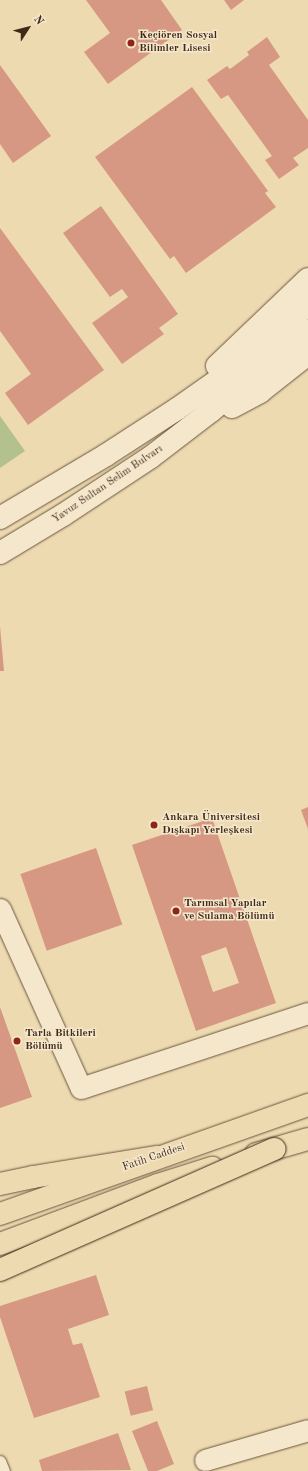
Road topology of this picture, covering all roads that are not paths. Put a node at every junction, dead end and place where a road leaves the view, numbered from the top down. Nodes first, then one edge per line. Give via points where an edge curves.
1 (308, 279) edge
2 (308, 304) edge
3 (308, 330) edge
4 (308, 354) edge
5 (198, 394) junction
6 (211, 411) junction
7 (0, 518) edge
8 (0, 553) edge
9 (0, 909) edge
10 (308, 1013) edge
11 (308, 1105) edge
12 (308, 1139) edge
13 (274, 1149) junction
14 (157, 1157) junction
15 (0, 1184) edge
16 (0, 1214) edge
17 (0, 1244) edge
18 (0, 1270) edge
19 (308, 1430) edge
20 (205, 1460) dead end
21 (0, 1461) edge
22 (4, 1471) edge

1 - 5 main road via 209,374
2 - 5 main road via 242,363
3 - 6 main road, Yavuz Sultan Selim Bulvarı
4 - 6 main road via 260,392 236,406
5 - 7 main road via 106,455
6 - 8 main road, Yavuz Sultan Selim Bulvarı via 125,474
9 - 10 street via 81,1088
11 - 14 main road, Fatih Caddesi
12 - 13 main road
13 - 17 main road, bridge via 158,1185
13 - 18 main road, bridge
14 - 15 main road via 33,1176
14 - 16 main road, Fatih Caddesi
19 - 20 street
21 - 22 lane

